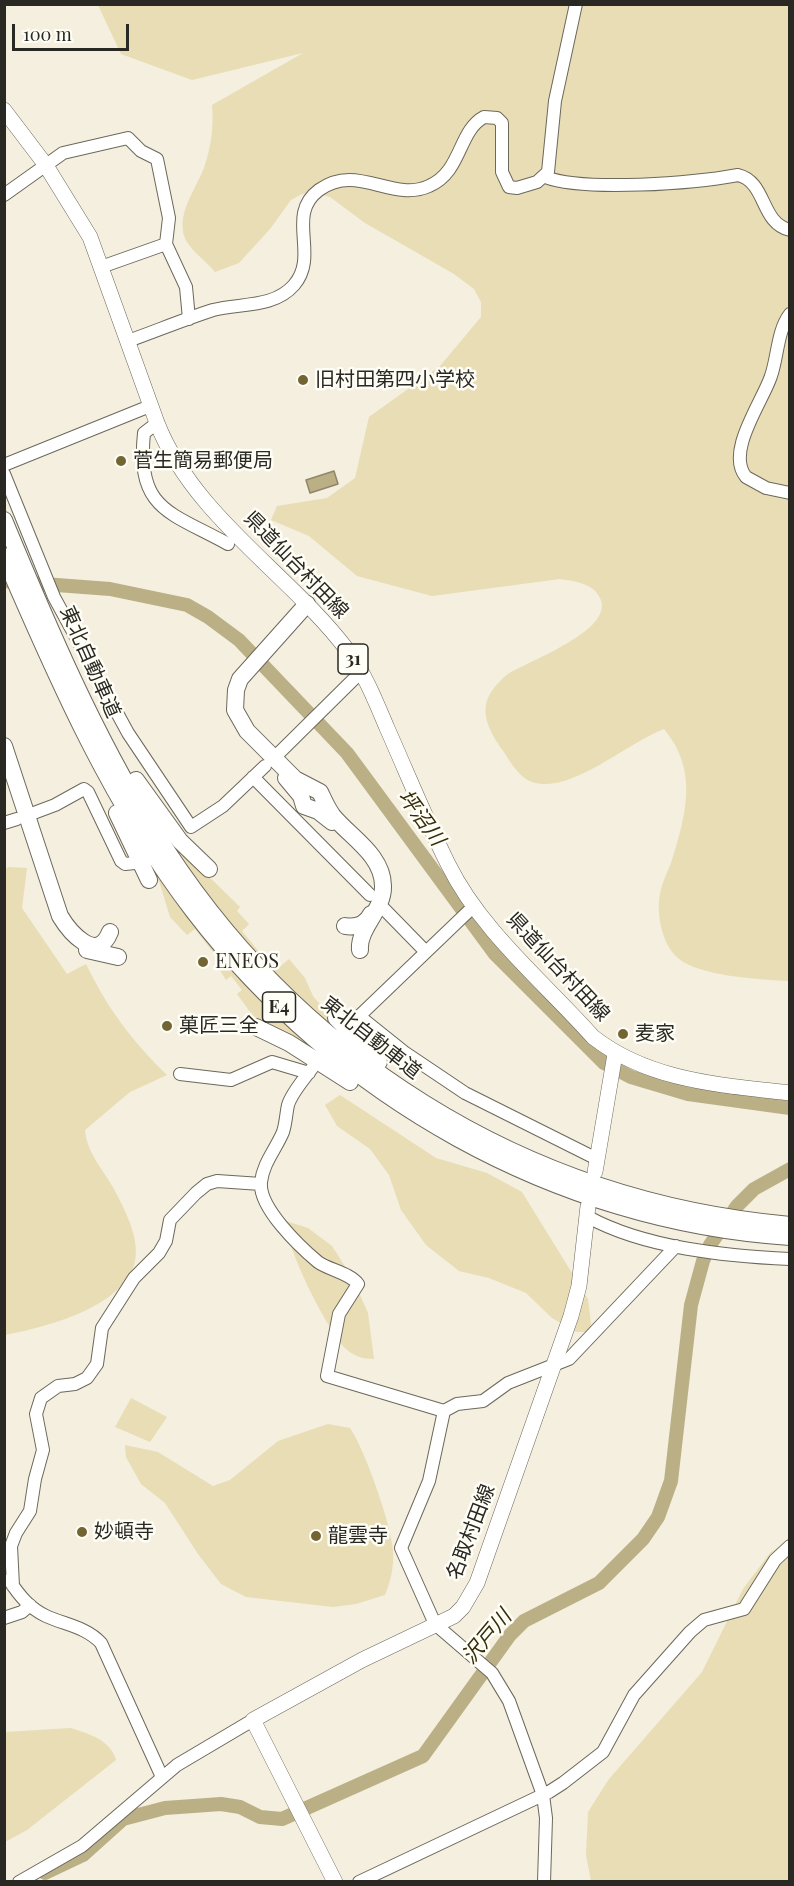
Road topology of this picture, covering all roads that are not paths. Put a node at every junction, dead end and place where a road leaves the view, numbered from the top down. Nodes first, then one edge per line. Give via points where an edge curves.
1 (576, 4) edge
2 (4, 110) edge
3 (45, 164) junction
4 (545, 177) junction
5 (4, 195) edge
6 (789, 230) edge
7 (166, 244) junction
8 (102, 267) junction
9 (789, 314) edge
10 (189, 319) junction
11 (128, 341) junction
12 (150, 406) junction
13 (157, 423) junction
14 (4, 465) edge
15 (4, 474) edge
16 (789, 493) edge
17 (4, 520) edge
18 (228, 544) dead end
19 (13, 564) edge
20 (37, 602) junction
21 (307, 604) junction
22 (244, 669) junction
23 (361, 672) junction
24 (4, 746) edge
25 (279, 753) dead end
26 (4, 764) edge
27 (265, 766) dead end
28 (253, 777) junction
29 (31, 814) dead end
30 (17, 819) dead end
31 (4, 823) edge
32 (135, 863) dead end
33 (209, 869) dead end
34 (149, 880) dead end
35 (370, 895) dead end
36 (384, 909) dead end
37 (468, 912) junction
38 (345, 926) dead end
39 (110, 932) dead end
40 (360, 950) dead end
41 (426, 952) junction
42 (118, 957) dead end
43 (349, 1019) junction
44 (256, 1027) dead end
45 (615, 1056) junction
46 (180, 1074) dead end
47 (789, 1093) edge
48 (515, 1160) junction
49 (596, 1166) joint
50 (261, 1184) junction
51 (588, 1211) joint
52 (740, 1225) junction
53 (789, 1225) edge
54 (789, 1237) edge
55 (676, 1245) junction
56 (789, 1259) edge
57 (555, 1366) junction
58 (444, 1411) junction
59 (789, 1546) edge
60 (4, 1573) edge
61 (14, 1587) junction
62 (30, 1605) junction
63 (4, 1618) edge
64 (435, 1624) junction
65 (253, 1720) junction
66 (162, 1777) junction
67 (546, 1794) junction
68 (19, 1881) edge
69 (334, 1881) edge
70 (359, 1881) edge
71 (544, 1881) edge

1 - 4 street via 555,101 550,167
2 - 3 main road, 県道仙台村田線 / 31
3 - 5 street
3 - 7 street via 69,151 128,138 157,159 168,218
3 - 8 main road, 県道仙台村田線 / 31 via 90,237
4 - 6 street via 619,184 681,183 738,175 756,185 768,213 778,225
4 - 10 street via 530,185 509,187 502,172 502,123 484,117 473,126 453,167 429,186 397,190 363,179 348,180 321,189 313,196 302,214 306,250 303,268 285,294
7 - 8 street
7 - 10 street via 186,287
8 - 11 main road, 県道仙台村田線 / 31
9 - 16 street via 771,375 744,437 740,459 746,477 766,488
10 - 11 street
11 - 12 main road, 県道仙台村田線 / 31
12 - 13 main road, 県道仙台村田線 / 31
12 - 14 street
13 - 18 street via 144,433 142,468 148,489 169,512
13 - 21 main road, 県道仙台村田線 / 31 via 175,459 205,500
15 - 20 street via 42,569
17 - 19 highway, 東北自動車道 / E4
19 - 20 highway, 東北自動車道 / E4
20 - 28 street via 128,733 186,830 223,806
20 - 33 highway via 130,771 180,842
20 - 34 highway via 38,650
20 - 48 highway, 東北自動車道 / E4 via 115,789 171,879 221,945 281,1009 345,1066 444,1131
21 - 22 highway
21 - 23 main road, 県道仙台村田線 / 31
22 - 38 highway via 229,697 233,721 295,789 304,806 323,814 360,849 377,877 378,894 368,919 353,927
22 - 40 highway via 234,701 242,724 295,778 320,792 324,804 369,852 382,876 381,898 364,932
23 - 25 street
23 - 37 main road, 県道仙台村田線 / 31
24 - 39 highway via 60,916 72,935 82,942 96,945
26 - 42 highway via 51,905 65,934 81,949
27 - 28 street
28 - 35 street
29 - 32 street via 55,806 84,789 121,861
30 - 31 street
36 - 41 street
37 - 41 street
37 - 45 main road, 県道仙台村田線 / 31
41 - 43 street
43 - 48 highway via 360,1045 408,1085 495,1136
43 - 49 street via 465,1093
44 - 48 highway via 479,1155
45 - 47 main road, 県道仙台村田線 / 31 via 699,1083
45 - 49 main road
46 - 50 street via 231,1080 272,1062 311,1070 288,1106 283,1131 266,1164
48 - 52 highway, 東北自動車道 / E4 via 611,1204
50 - 58 street via 269,1210 299,1244 318,1261 358,1284 339,1314 327,1376
50 - 61 street via 217,1181 196,1193 170,1220 159,1253 134,1278 102,1328 97,1365 87,1378 58,1386 41,1398 36,1414 43,1450 30,1510 11,1546
51 - 55 street via 600,1224
51 - 57 main road, 名取村田線 via 579,1286
52 - 53 highway, 東北自動車道 / E4
52 - 54 highway, 東北自動車道 / E4
55 - 56 street
55 - 57 street via 568,1359
57 - 58 street via 508,1383 483,1401 458,1404
57 - 64 main road, 名取村田線 via 477,1583 454,1616
58 - 64 street via 429,1481 401,1548
59 - 67 street via 775,1560 744,1609 704,1620 690,1632 634,1695 603,1752
60 - 61 street
61 - 62 street
62 - 63 street
62 - 66 street via 46,1616 86,1630 101,1643
64 - 65 main road, 名取村田線
64 - 67 street via 492,1673 509,1701
65 - 66 street
65 - 69 main road
66 - 68 street via 82,1846
67 - 70 street
67 - 71 street

